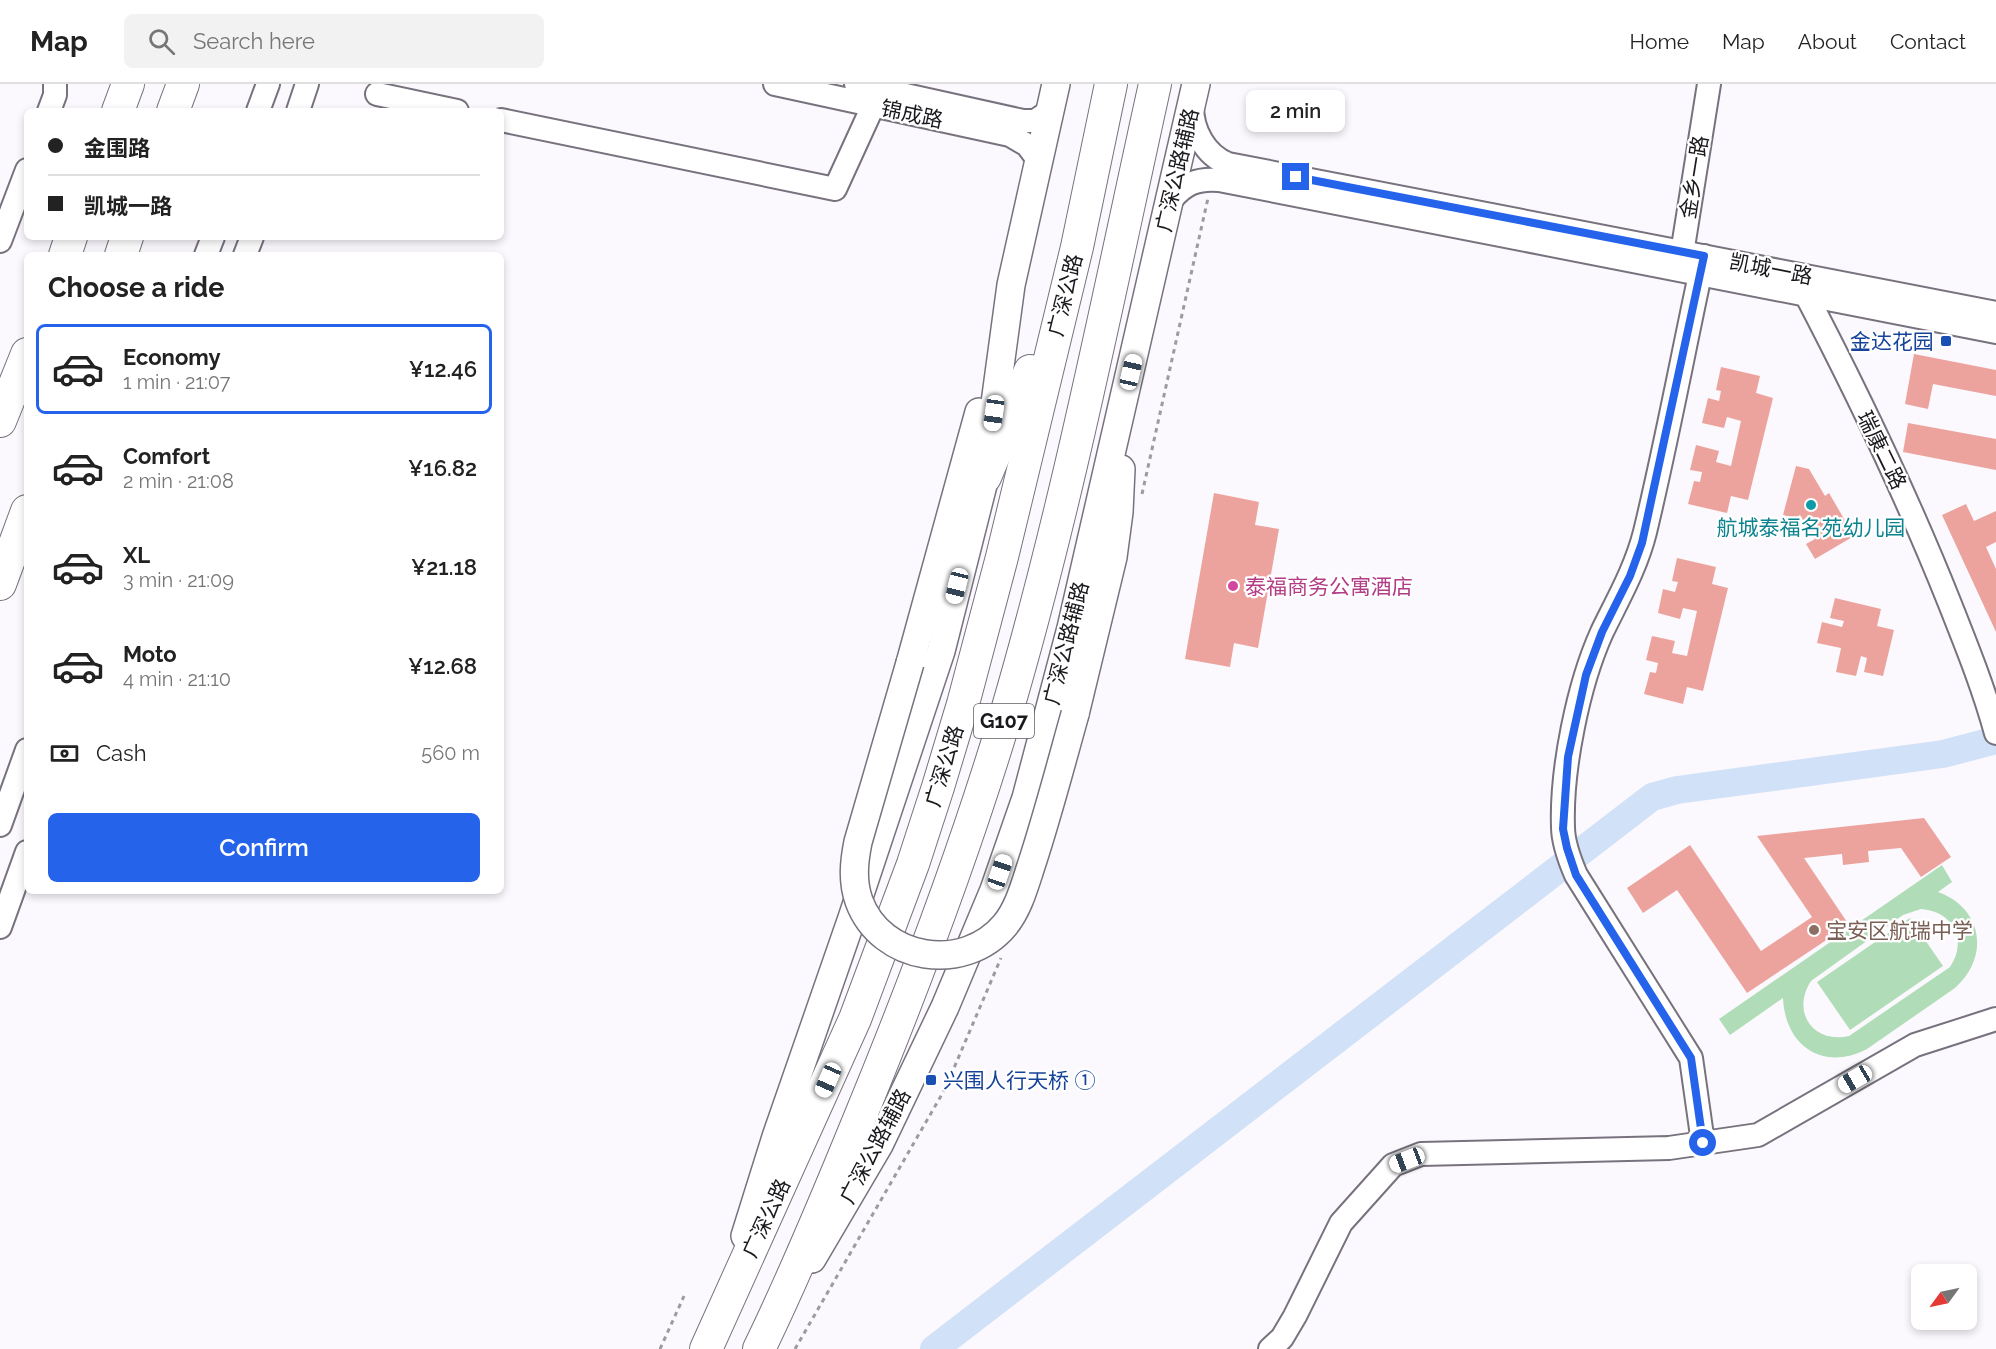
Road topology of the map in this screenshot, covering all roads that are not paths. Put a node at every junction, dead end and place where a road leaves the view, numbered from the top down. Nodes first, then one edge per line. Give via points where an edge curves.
1 (55, 84) edge
2 (128, 84) edge
3 (183, 84) edge
4 (268, 84) edge
5 (307, 84) edge
6 (775, 84) edge
7 (856, 84) edge
8 (1056, 84) edge
9 (1111, 84) edge
10 (1155, 84) edge
11 (1709, 84) edge
12 (377, 94) dead end
13 (1194, 95) edge
14 (873, 106) junction
15 (50, 108) edge
16 (119, 108) edge
17 (174, 108) edge
18 (259, 108) edge
19 (299, 108) edge
20 (443, 108) edge
21 (1050, 111) junction
22 (504, 121) edge
23 (1039, 161) junction
24 (24, 178) edge
25 (1171, 200) junction
26 (0, 241) edge
27 (1077, 247) junction
28 (1691, 263) junction
29 (1795, 274) junction
30 (1011, 285) junction
31 (1806, 295) junction
32 (1996, 313) edge
33 (1996, 332) edge
34 (24, 361) edge
35 (1131, 372) junction
36 (0, 421) edge
37 (985, 477) junction
38 (24, 519) edge
39 (0, 584) edge
40 (1996, 733) edge
41 (24, 758) edge
42 (0, 825) edge
43 (24, 860) edge
44 (0, 927) edge
45 (1996, 1019) edge
46 (1703, 1143) junction
47 (711, 1338) edge
48 (764, 1340) edge
49 (1270, 1349) edge

1 - 15 street
2 - 16 highway
3 - 17 highway
4 - 18 street
5 - 19 street
6 - 14 street, 锦成路
7 - 21 street, 锦成路 via 1023,121 1035,121
8 - 21 main road
9 - 27 highway, 广深公路 / G107
10 - 48 highway, 广深公路 / G107 via 1043,579 977,809 891,1041
11 - 28 street, 金乡一路
12 - 20 street
13 - 25 main road, 广深公路辅路
13 - 28 street, 凯城一路 via 1194,125 1204,144 1218,160 1228,164
14 - 22 street via 835,189
14 - 23 street, 锦成路 via 1010,135 1027,145
21 - 23 main road
23 - 30 main road
24 - 26 street
25 - 28 street, 凯城一路 via 1195,180 1219,180
25 - 35 main road, 广深公路辅路
27 - 37 highway via 1029,376
27 - 47 highway, 广深公路 / G107 via 966,693 913,864 855,1019
28 - 29 street, 凯城一路
28 - 31 street, 凯城一路
28 - 46 street, 金乡一路 via 1638,555 1586,675 1568,757 1563,829 1572,866 1582,885 1691,1058
29 - 31 street, 瑞康二路
29 - 32 street, 凯城一路
30 - 35 main road, bridge via 958,493 858,842 854,872 859,901 875,927 911,951 941,956 970,951 1005,924 1017,905 1075,714 1113,557
30 - 37 main road
31 - 33 street, 凯城一路
31 - 40 street, 瑞康二路 via 1914,518 1966,645
34 - 36 highway
35 - 48 main road, 广深公路辅路 via 1065,651 1026,798 994,890 945,1007 879,1145
37 - 47 main road via 941,651
38 - 39 highway
41 - 42 street
43 - 44 street
45 - 46 street via 1915,1045 1758,1135
46 - 49 street via 1669,1148 1421,1154 1393,1165 1341,1223 1295,1316

